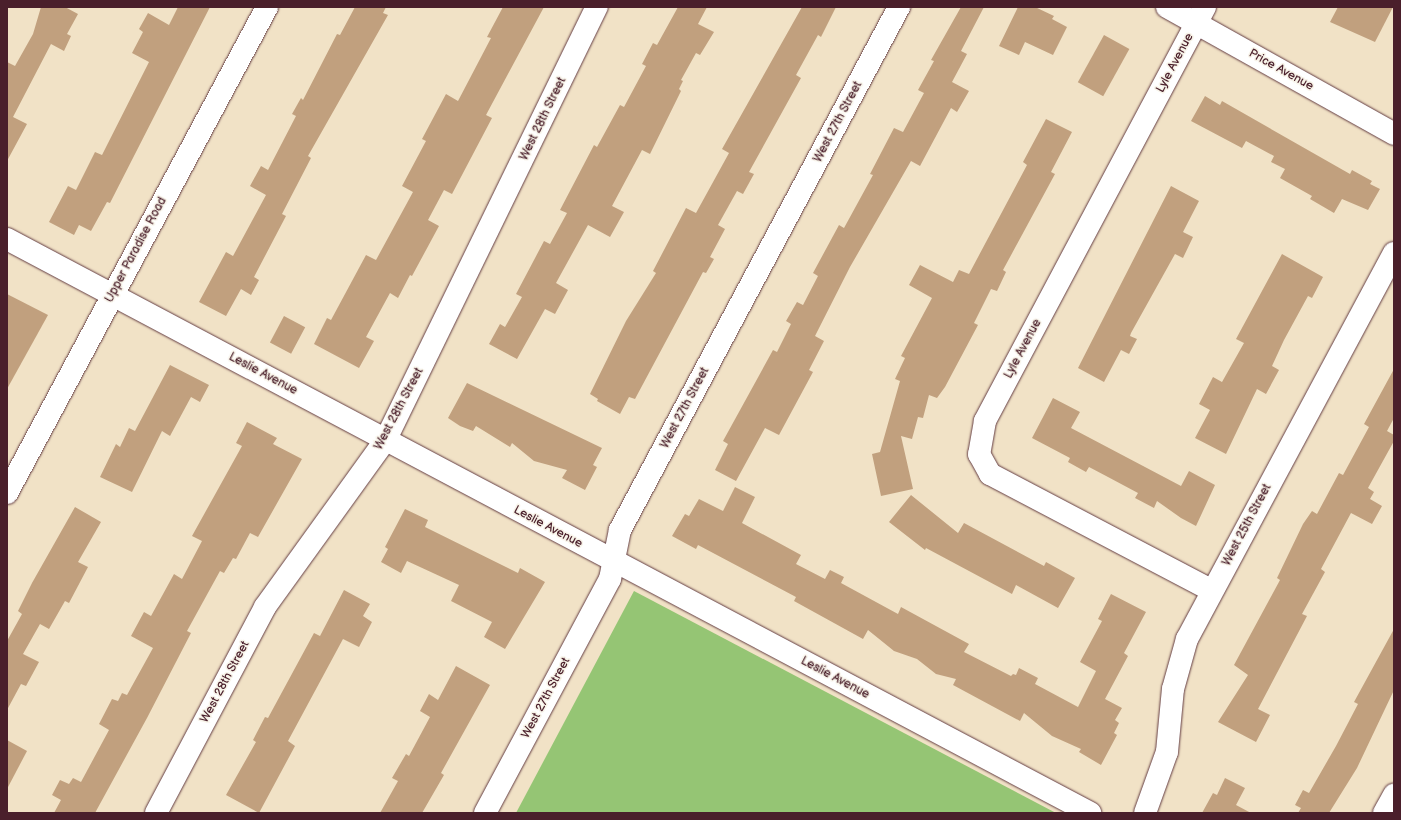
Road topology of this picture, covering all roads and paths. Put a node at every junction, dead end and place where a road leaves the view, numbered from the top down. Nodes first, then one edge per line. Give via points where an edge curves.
1 (267, 7) edge
2 (597, 7) edge
3 (899, 7) edge
4 (1167, 7) edge
5 (1201, 15) edge
6 (1394, 134) edge
7 (7, 239) edge
8 (1394, 253) edge
9 (113, 294) junction
10 (386, 439) junction
11 (7, 493) edge
12 (614, 562) junction
13 (1212, 590) junction
14 (1394, 795) edge
15 (156, 813) edge
16 (485, 813) edge
17 (1090, 813) edge
18 (1145, 813) edge
19 (1384, 813) edge

1 - 9 street, Upper Paradise Road
2 - 10 street, West 28th Street
3 - 12 street, West 27th Street via 620,530
4 - 5 street, Price Avenue
5 - 6 street, Price Avenue
5 - 13 street, Lyle Avenue via 985,421 979,454 990,474
7 - 9 street, Leslie Avenue
8 - 13 street, West 25th Street
9 - 10 street, Leslie Avenue
9 - 11 street, Upper Paradise Road
10 - 12 street, Leslie Avenue
10 - 15 street, West 28th Street via 265,607
12 - 16 street, West 27th Street via 610,579
12 - 17 street, Leslie Avenue
13 - 18 street, West 25th Street via 1187,639 1173,689 1167,752
14 - 19 street

